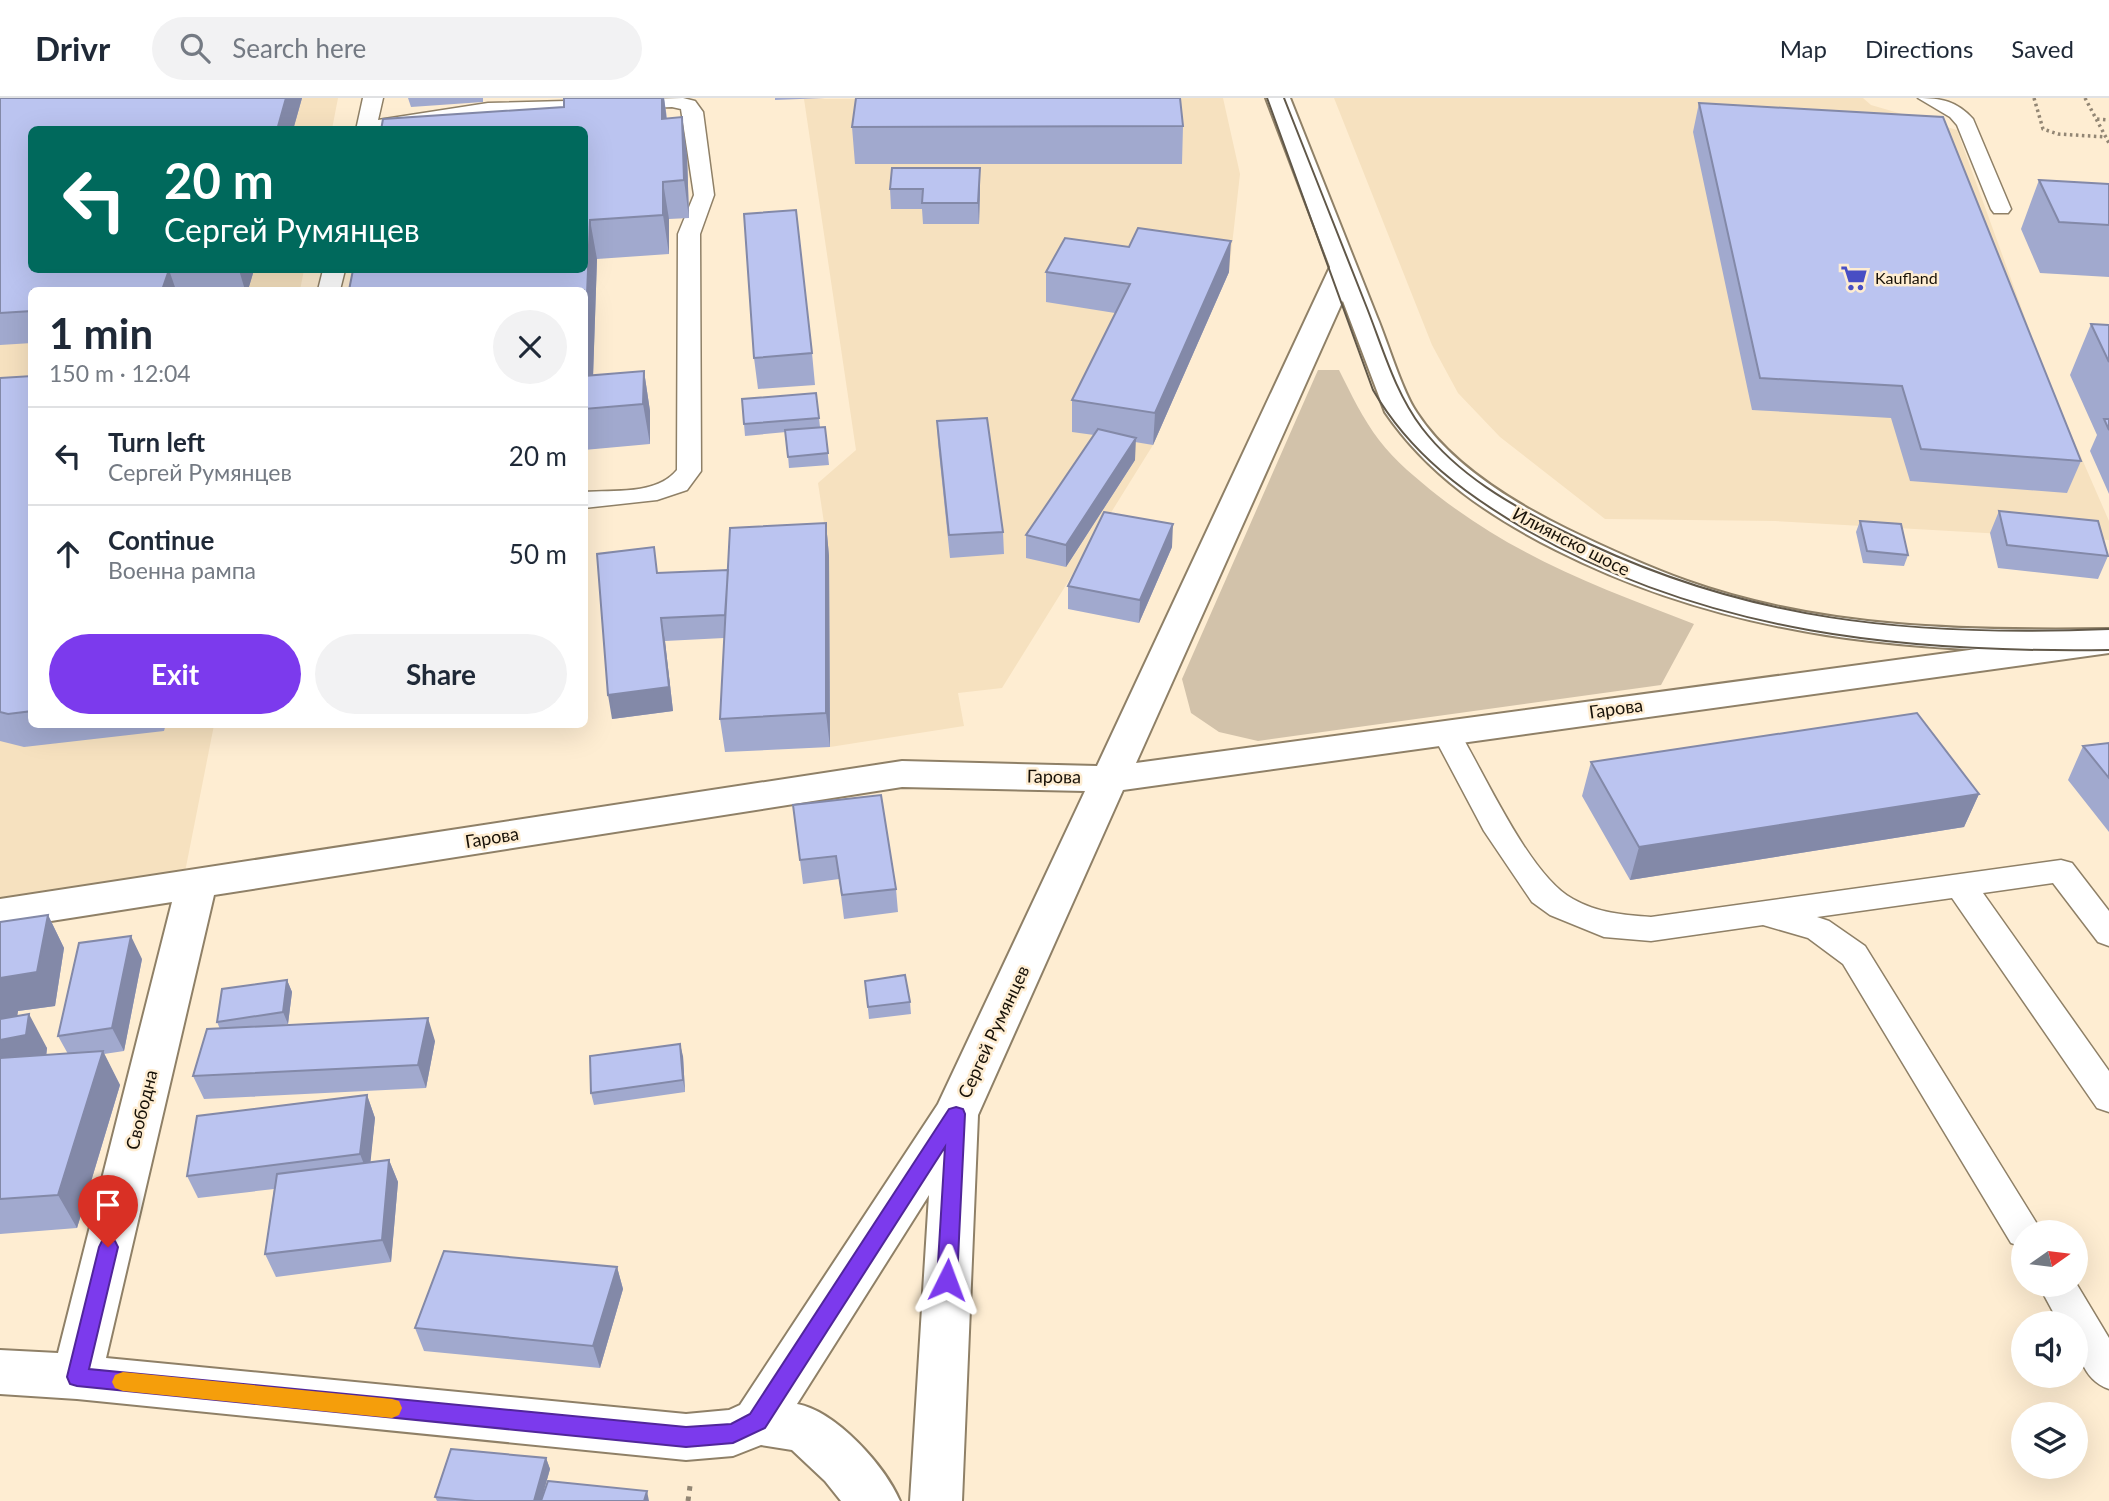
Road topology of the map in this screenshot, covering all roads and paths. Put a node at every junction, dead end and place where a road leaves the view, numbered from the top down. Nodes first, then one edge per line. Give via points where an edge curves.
1 (373, 98) edge
2 (1278, 98) edge
3 (1928, 98) edge
4 (2034, 98) edge
5 (2085, 98) edge
6 (2096, 119) junction
7 (2109, 120) edge
8 (367, 126) edge
9 (385, 126) edge
10 (2106, 137) junction
11 (2109, 143) edge
12 (2001, 209) dead end
13 (1343, 268) junction
14 (588, 500) edge
15 (2109, 641) edge
16 (1446, 733) junction
17 (1111, 779) junction
18 (197, 883) junction
19 (1960, 885) junction
20 (0, 914) edge
21 (1754, 917) junction
22 (2109, 934) edge
23 (2109, 1098) edge
24 (956, 1114) junction
25 (2017, 1220) edge
26 (2064, 1297) edge
27 (0, 1372) edge
28 (2109, 1372) edge
29 (77, 1377) junction
30 (758, 1421) junction
31 (874, 1501) edge
32 (936, 1501) edge

1 - 8 lane
2 - 13 street, Илиянско шосе
3 - 12 lane via 1966,123
4 - 10 path via 2043,128 2058,134
5 - 6 path
6 - 7 path
6 - 10 path
9 - 14 lane via 501,108 672,102 688,105 694,112 704,195 689,234 689,471 678,485 648,495
10 - 11 path
13 - 15 street, Илиянско шосе via 1389,389 1417,437 1476,490 1560,540 1670,588 1773,616 1852,631 1927,639
13 - 17 street, Сергей Румянцев
15 - 16 street, Гарова
16 - 17 street, Гарова
16 - 21 lane via 1495,824 1543,894 1561,907 1604,925 1628,929
17 - 18 street, Гарова via 902,774
17 - 24 street, Сергей Румянцев
18 - 20 street, Гарова
18 - 29 street, Свободна
19 - 21 lane
19 - 22 lane via 2062,871
19 - 23 lane
21 - 25 lane via 1818,929 1854,955
24 - 30 street, Сергей Румянцев
24 - 32 street
26 - 28 lane
27 - 29 street
29 - 30 street via 686,1437 733,1433
30 - 31 street via 805,1429

